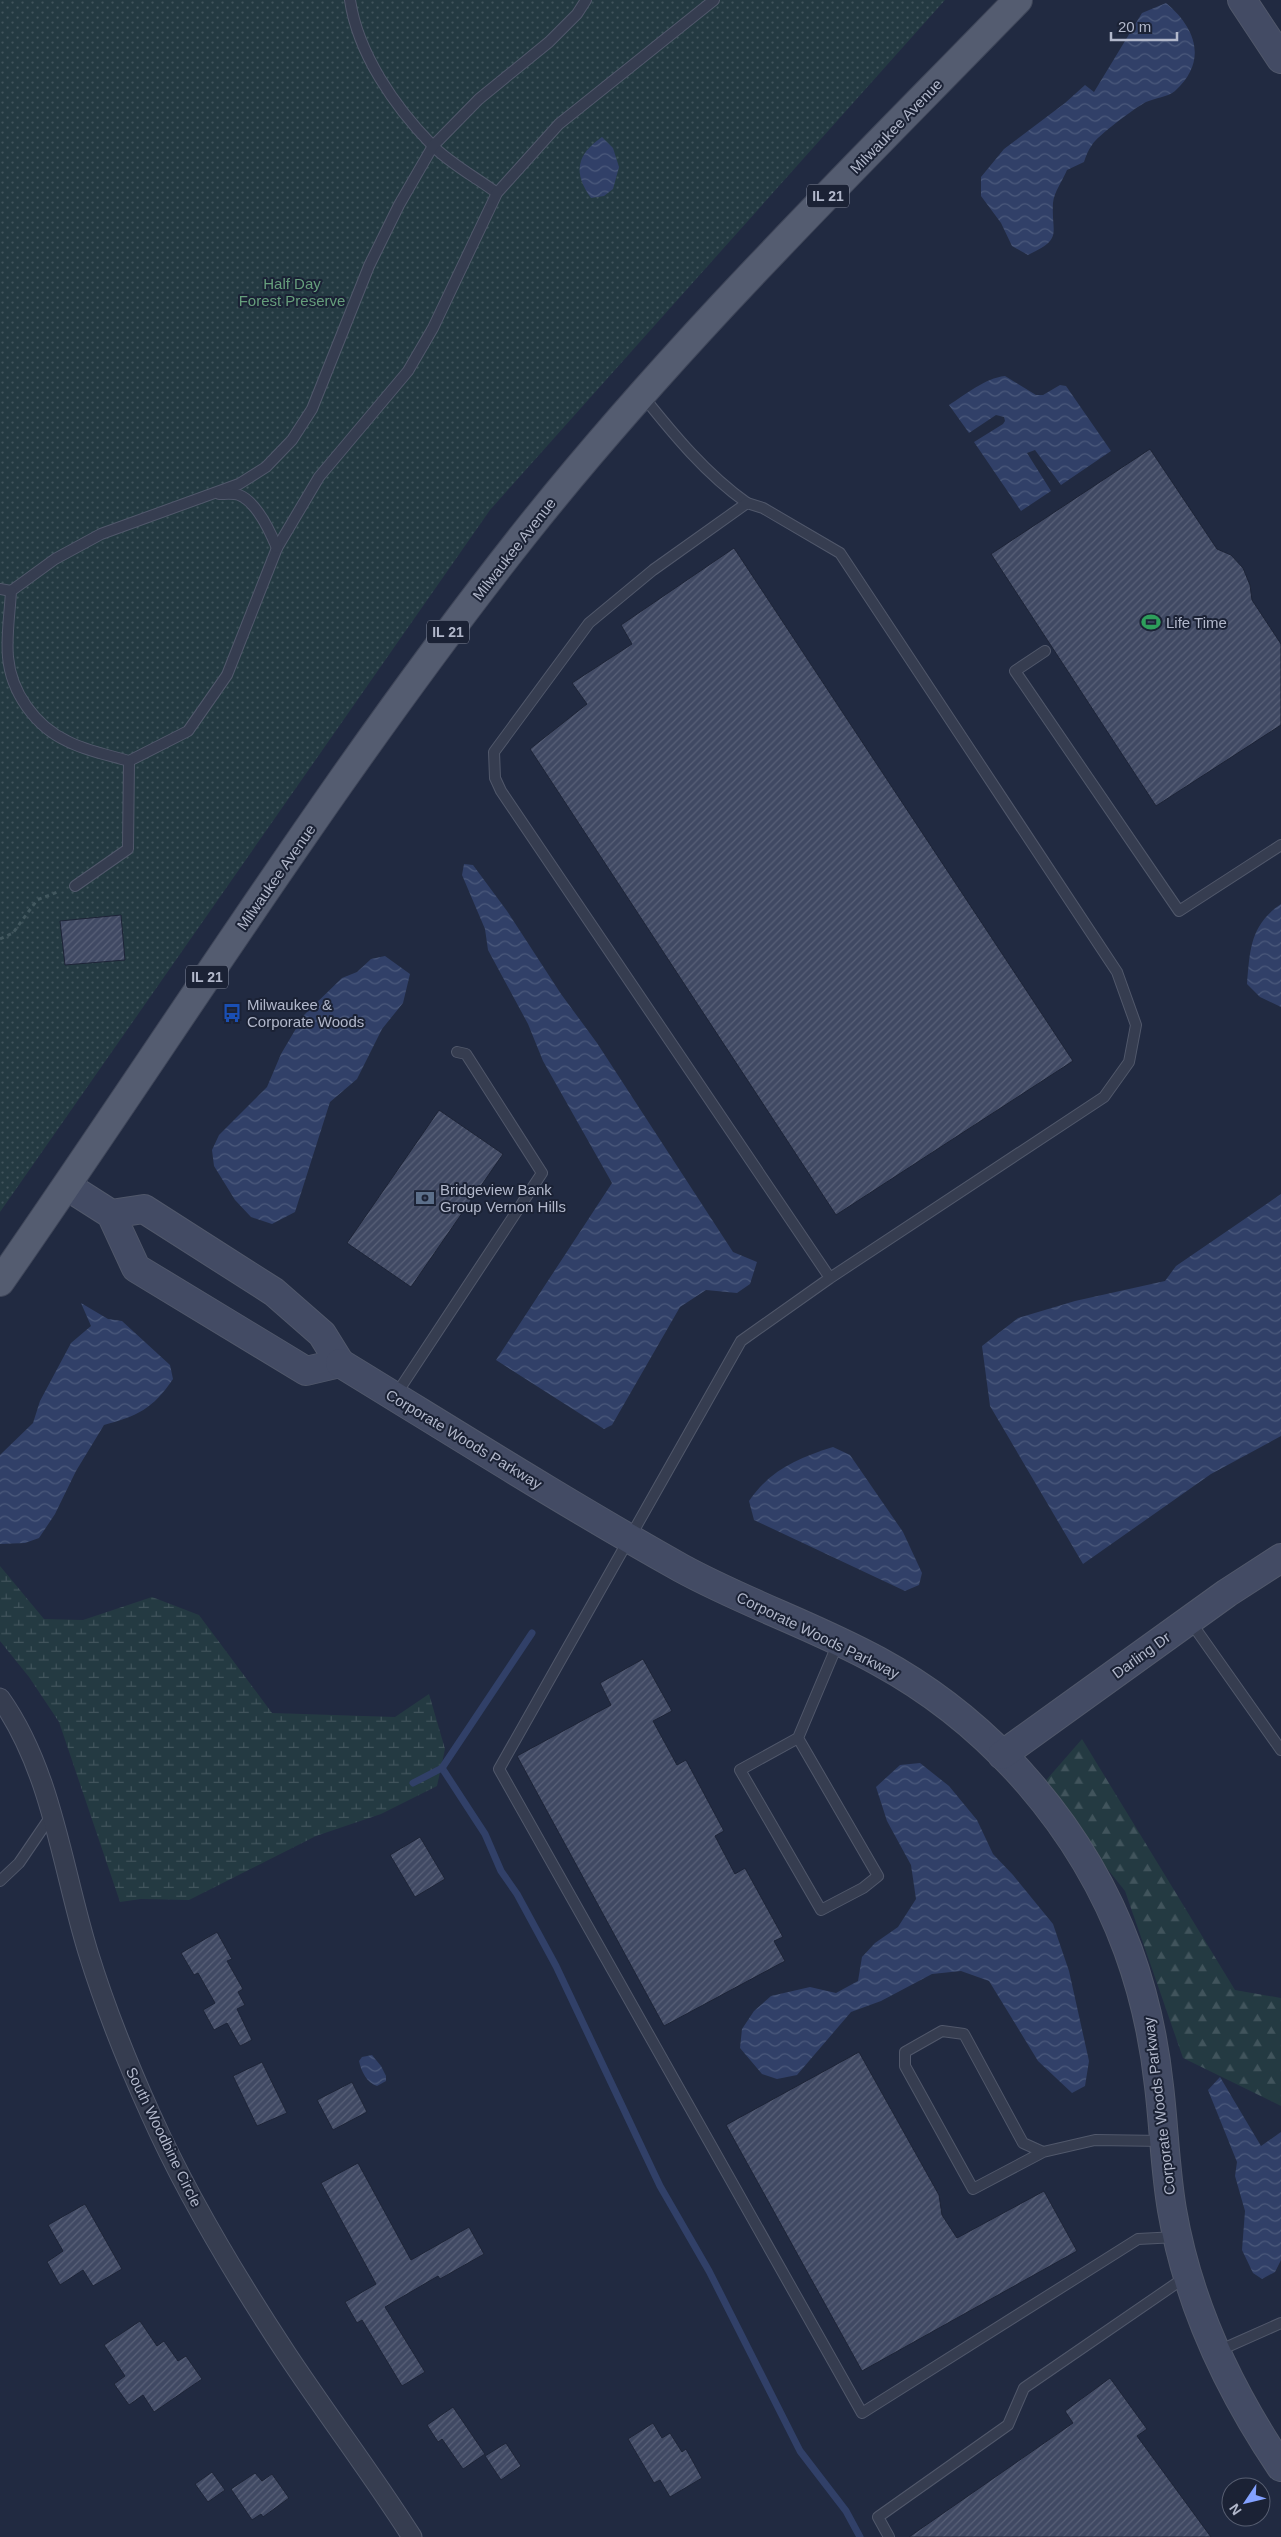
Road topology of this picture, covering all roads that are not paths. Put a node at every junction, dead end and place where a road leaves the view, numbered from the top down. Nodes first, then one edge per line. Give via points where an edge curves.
1 (350, 0) edge
2 (586, 0) edge
3 (714, 0) edge
4 (1018, 0) edge
5 (1242, 0) edge
6 (1281, 59) edge
7 (433, 146) junction
8 (497, 192) junction
9 (641, 394) junction
10 (211, 494) junction
11 (747, 503) junction
12 (277, 548) junction
13 (0, 589) edge
14 (11, 591) junction
15 (1046, 651) dead end
16 (129, 761) junction
17 (1281, 845) edge
18 (75, 886) road end
19 (457, 1052) dead end
20 (67, 1186) junction
21 (111, 1214) junction
22 (830, 1278) junction
23 (0, 1282) edge
24 (340, 1364) junction
25 (394, 1396) junction
26 (630, 1539) junction
27 (1281, 1558) edge
28 (1190, 1620) junction
29 (839, 1642) junction
30 (0, 1698) edge
31 (798, 1738) junction
32 (1281, 1750) edge
33 (1002, 1754) junction
34 (51, 1816) junction
35 (0, 1881) edge
36 (1164, 2141) junction
37 (1043, 2152) junction
38 (1178, 2237) junction
39 (1188, 2275) junction
40 (1281, 2323) edge
41 (1217, 2352) junction
42 (1281, 2466) edge
43 (412, 2537) edge
44 (889, 2537) edge

1 - 7 lane via 366,50 381,80
2 - 7 lane via 577,14 549,42 478,99
3 - 8 lane via 559,124
4 - 9 main road, Milwaukee Avenue / IL 21 via 728,299
5 - 6 street
7 - 8 lane
7 - 10 lane via 369,266 312,409 292,440 266,467 239,484
8 - 12 lane via 433,328 408,371 319,477
9 - 11 lane via 676,437 726,488
9 - 20 main road, Milwaukee Avenue / IL 21 via 527,530 442,640 271,882
10 - 12 lane via 239,495 255,508 268,526
10 - 14 lane via 101,534 55,559
11 - 22 lane via 653,570 589,623 494,752 495,778
11 - 22 lane via 763,508 840,553 1117,972 1136,1025 1129,1062 1104,1097
12 - 16 lane via 227,675 194,723 188,731
13 - 14 lane
14 - 16 lane via 8,657 23,703 44,726 67,741
15 - 17 lane via 1014,671 1179,911
16 - 18 lane via 128,849
19 - 25 lane via 466,1054 542,1173
20 - 21 street
20 - 23 main road, Milwaukee Avenue / IL 21
21 - 24 street, Corporate Woods Parkway via 144,1209 274,1292 322,1334
21 - 24 street via 136,1268 306,1371
22 - 26 lane via 741,1341
24 - 25 street, Corporate Woods Parkway
25 - 26 street, Corporate Woods Parkway
26 - 29 street, Corporate Woods Parkway via 761,1608
26 - 38 lane via 499,1769 862,2413 1138,2239
27 - 28 street, Darling Dr
28 - 32 lane
28 - 33 street, Darling Dr
29 - 31 lane
29 - 33 street, Corporate Woods Parkway via 917,1684
30 - 34 street, South Woodbine Circle via 25,1744
31 - 31 lane via 878,1876 863,1888 821,1910 740,1770
33 - 36 street, Corporate Woods Parkway via 1048,1806 1079,1850 1097,1880 1127,1947 1148,2010
34 - 35 lane via 19,1863
34 - 43 street, South Woodbine Circle via 88,1951 118,2038 178,2171 286,2353
36 - 37 lane via 1095,2140
36 - 38 street, Corporate Woods Parkway
37 - 37 lane via 1023,2143 964,2034 942,2032 905,2052 905,2066 973,2189
38 - 39 street, Corporate Woods Parkway
39 - 41 street, Corporate Woods Parkway
39 - 44 lane via 1024,2388 1008,2425 878,2517
40 - 41 lane
41 - 42 street, Corporate Woods Parkway via 1254,2427

